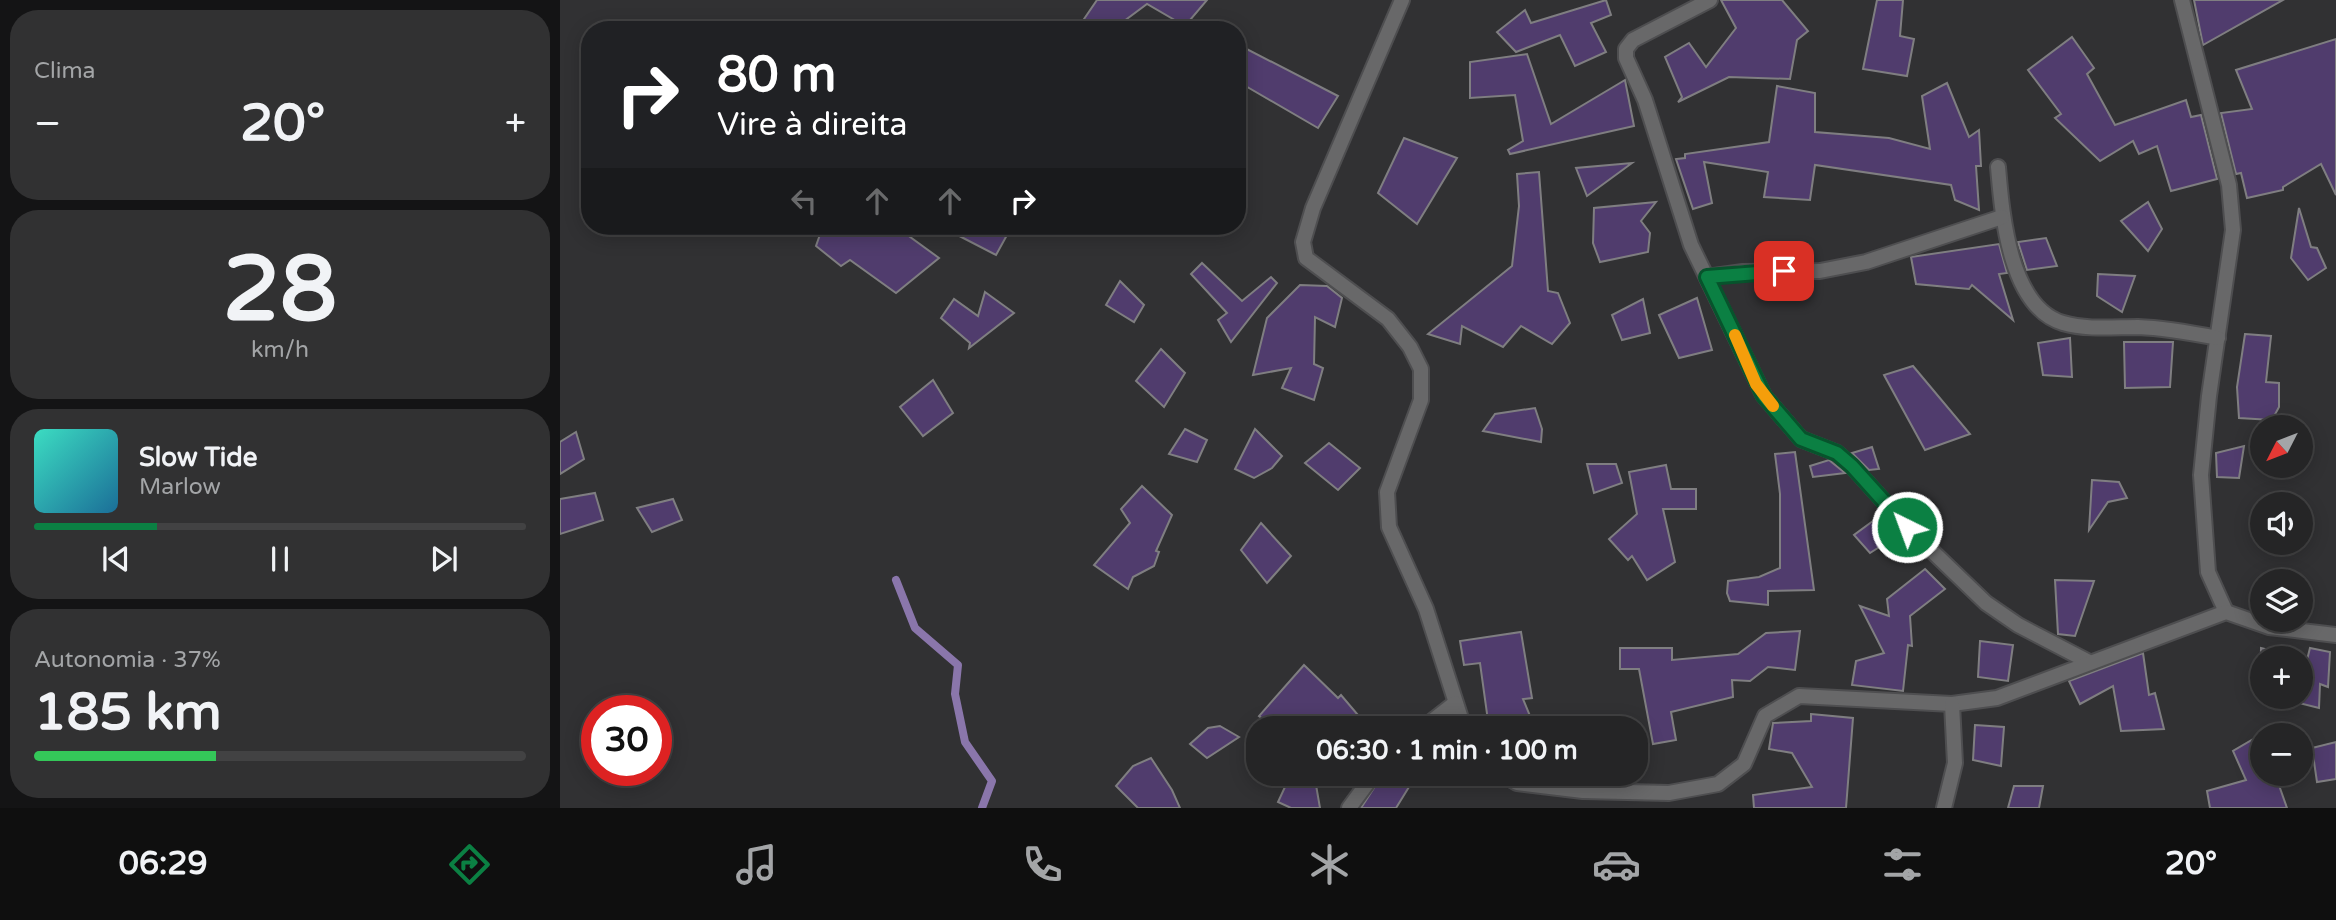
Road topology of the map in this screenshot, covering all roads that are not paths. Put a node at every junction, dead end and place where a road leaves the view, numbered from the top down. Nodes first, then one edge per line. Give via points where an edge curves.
1 (1402, 0) edge
2 (1710, 0) edge
3 (2182, 0) edge
4 (1998, 167) dead end
5 (2003, 217) junction
6 (1707, 277) junction
7 (2218, 338) junction
8 (2226, 612) junction
9 (2336, 635) edge
10 (2089, 662) junction
11 (1455, 704) junction
12 (1952, 704) junction
13 (1439, 716) edge
14 (1460, 716) edge
15 (1365, 786) edge
16 (1542, 786) edge
17 (1349, 808) edge
18 (1944, 808) edge

1 - 11 street via 1313,208 1303,242 1306,258 1388,319 1421,369 1421,400 1387,492 1389,527 1426,609
2 - 6 street via 1651,28 1626,49 1691,245
3 - 7 street via 2230,197 2233,230
4 - 5 street
5 - 6 street via 1832,269
5 - 7 street via 2017,274 2035,306 2061,323
6 - 10 street via 1756,384 1801,439 1837,453 1852,466 1986,603
7 - 8 street via 2201,475 2208,572
8 - 9 street via 2269,626
8 - 10 street
10 - 12 street via 1997,698
11 - 13 street
11 - 14 street
12 - 16 street via 1799,696 1765,716 1744,764 1718,784 1669,793
12 - 18 street via 1955,763
15 - 17 street

